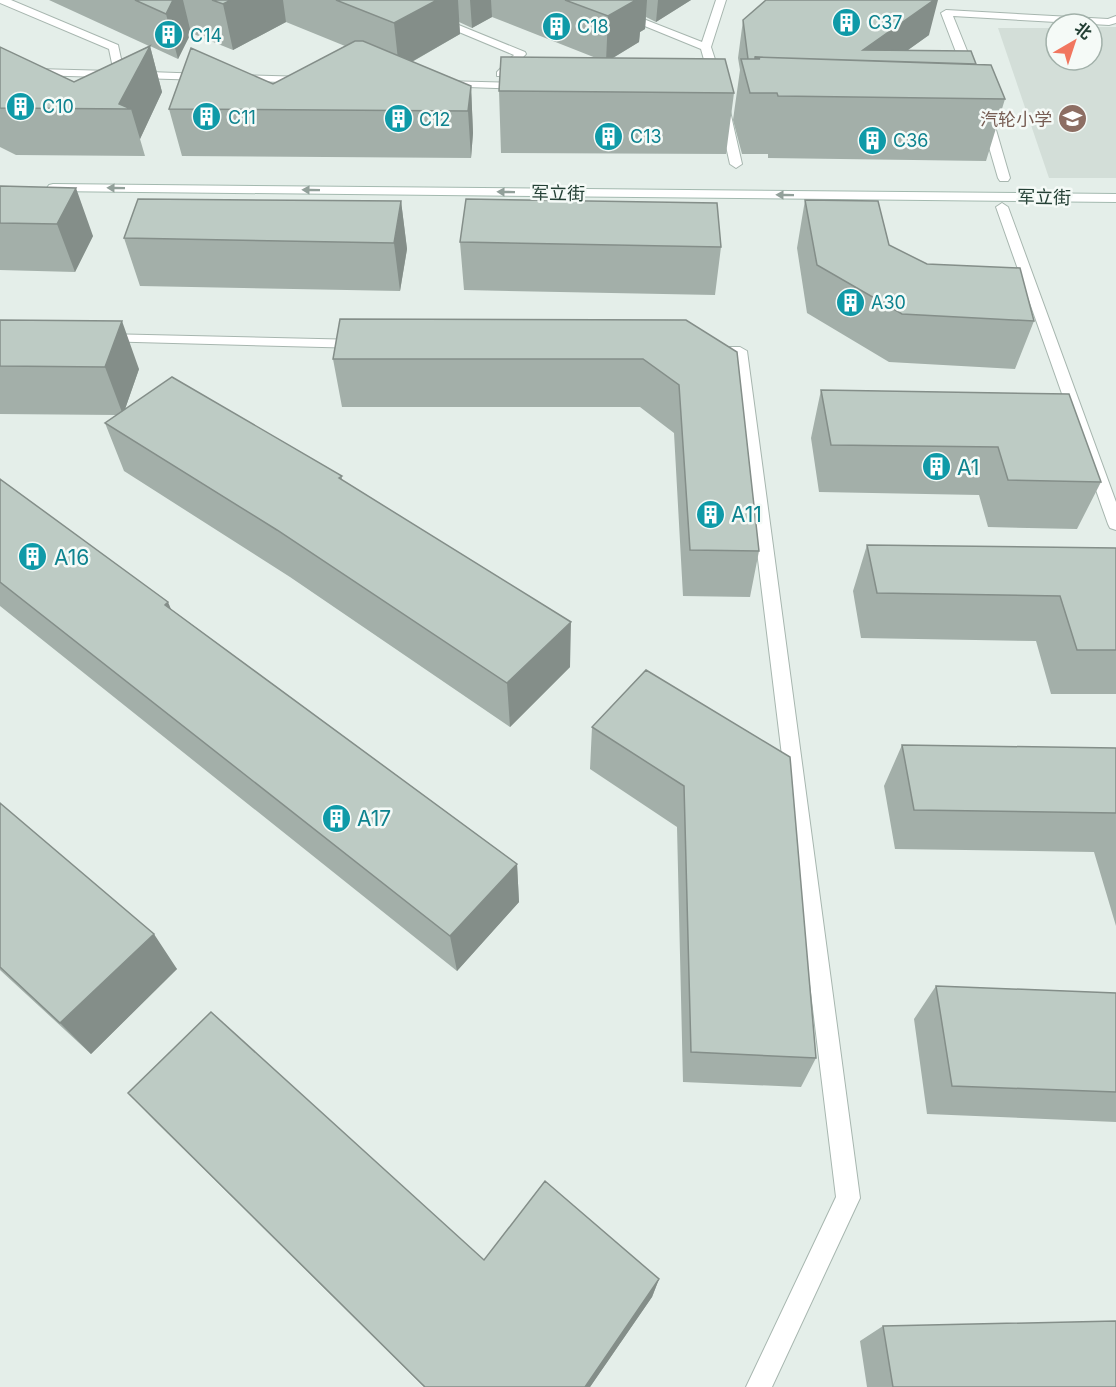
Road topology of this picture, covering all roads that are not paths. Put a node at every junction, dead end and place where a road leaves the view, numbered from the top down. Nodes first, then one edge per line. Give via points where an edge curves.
1 (2, 0) edge
2 (586, 0) edge
3 (721, 0) edge
4 (423, 14) dead end
5 (1116, 19) edge
6 (706, 47) junction
7 (0, 71) edge
8 (114, 74) junction
9 (314, 80) edge
10 (431, 83) edge
11 (490, 85) junction
12 (536, 86) edge
13 (708, 92) edge
14 (727, 108) edge
15 (736, 164) dead end
16 (1004, 178) dead end
17 (36, 188) edge
18 (1116, 198) edge
19 (48, 200) edge
20 (1002, 207) junction
21 (1116, 208) edge
22 (84, 338) edge
23 (382, 344) edge
24 (692, 350) edge
25 (1116, 524) edge
26 (759, 1387) edge

1 - 8 street via 114,47 118,68
2 - 6 street
3 - 6 street
4 - 11 street via 521,54
5 - 16 street via 1109,22 946,13 978,94 982,121
6 - 13 street via 719,92
7 - 8 street
8 - 9 street
10 - 11 street
11 - 12 street
14 - 15 street
18 -> 17 street, 军立街
19 - 20 street, 军立街
20 - 21 street, 军立街
20 - 25 street
22 - 23 street
24 - 26 street via 740,351 848,1198

